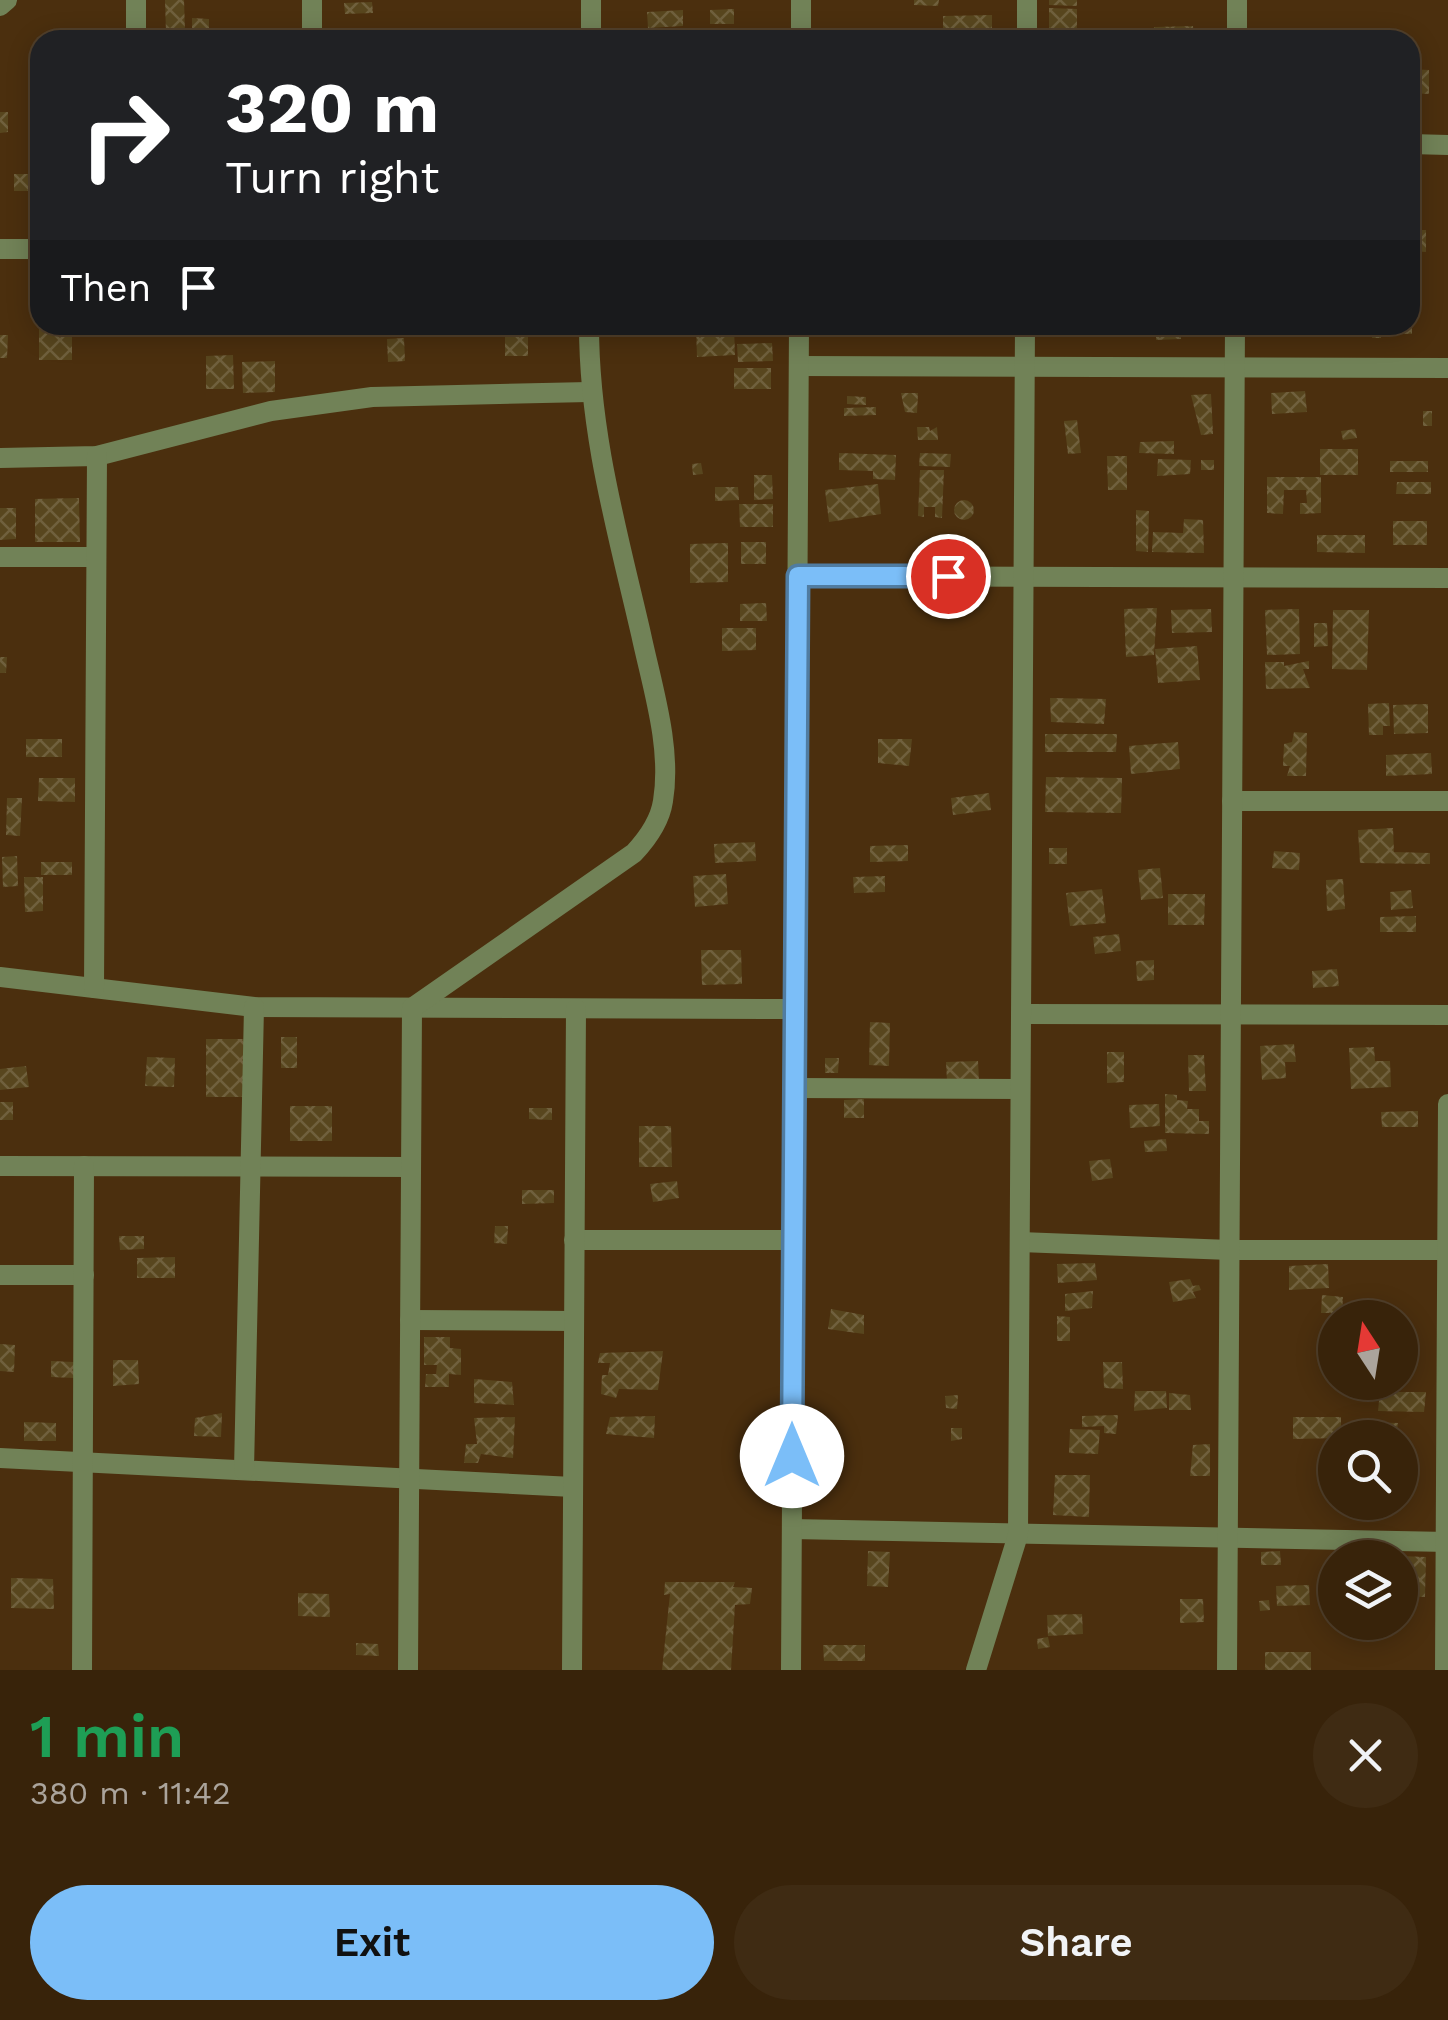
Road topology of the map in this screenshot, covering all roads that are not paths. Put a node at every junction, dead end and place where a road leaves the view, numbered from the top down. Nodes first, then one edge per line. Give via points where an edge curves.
1 (7, 0) edge
2 (136, 0) edge
3 (312, 0) edge
4 (591, 0) edge
5 (801, 0) edge
6 (1027, 0) edge
7 (1237, 0) edge
8 (0, 6) edge
9 (136, 30) edge
10 (312, 30) edge
11 (591, 30) edge
12 (801, 30) edge
13 (1027, 30) edge
14 (1237, 30) edge
15 (1420, 144) edge
16 (1448, 144) edge
17 (0, 248) edge
18 (30, 249) edge
19 (589, 335) edge
20 (799, 335) edge
21 (1025, 335) edge
22 (1235, 335) edge
23 (799, 366) junction
24 (1025, 366) junction
25 (1235, 367) junction
26 (1448, 368) edge
27 (589, 392) junction
28 (97, 456) junction
29 (0, 458) edge
30 (0, 557) edge
31 (96, 557) junction
32 (798, 576) junction
33 (1024, 577) junction
34 (1234, 577) junction
35 (1448, 578) edge
36 (1232, 801) junction
37 (1448, 802) edge
38 (0, 977) edge
39 (94, 988) junction
40 (254, 1007) junction
41 (412, 1008) junction
42 (576, 1009) junction
43 (795, 1009) junction
44 (1021, 1014) junction
45 (1231, 1014) junction
46 (1448, 1015) edge
47 (794, 1088) junction
48 (1020, 1089) junction
49 (1448, 1104) edge
50 (0, 1166) edge
51 (84, 1166) junction
52 (249, 1166) junction
53 (411, 1167) junction
54 (574, 1240) junction
55 (794, 1240) junction
56 (1020, 1242) junction
57 (1230, 1250) junction
58 (1448, 1250) edge
59 (0, 1275) edge
60 (84, 1275) junction
61 (410, 1320) junction
62 (574, 1321) junction
63 (0, 1458) edge
64 (83, 1462) junction
65 (244, 1470) junction
66 (409, 1478) junction
67 (572, 1487) junction
68 (792, 1529) junction
69 (1018, 1535) junction
70 (1228, 1536) junction
71 (1447, 1542) edge
72 (82, 1670) edge
73 (408, 1670) edge
74 (572, 1670) edge
75 (791, 1670) edge
76 (976, 1670) edge
77 (1228, 1670) edge
78 (1445, 1670) edge

1 - 8 street
2 - 9 street
3 - 10 street
4 - 11 street
5 - 12 street
6 - 13 street
7 - 14 street
15 - 16 street
17 - 18 street
19 - 27 street
20 - 23 street
21 - 24 street
22 - 25 street
23 - 24 street
23 - 32 street
24 - 25 street
24 - 33 street
25 - 26 street
25 - 34 street
27 - 28 street via 372,398 272,411
27 - 41 street via 656,704 666,774 663,804 649,836 620,865
28 - 29 street
28 - 31 street
30 - 31 street
31 - 39 street
32 - 33 street
32 - 43 street
33 - 34 street
33 - 44 street
34 - 35 street
34 - 36 street
36 - 37 street
36 - 45 street
38 - 39 street
39 - 40 street
40 - 41 street
40 - 52 street
41 - 42 street
41 - 53 street
42 - 43 street
42 - 54 street
43 - 47 street
44 - 45 street
44 - 48 street
45 - 46 street
45 - 57 street
47 - 48 street
47 - 55 street
48 - 56 street
49 - 58 street
50 - 51 street
51 - 52 street
51 - 60 street
52 - 53 street
52 - 65 street
53 - 61 street
54 - 55 street
54 - 62 street
55 - 68 street
56 - 57 street
56 - 69 street
57 - 58 street
57 - 70 street
58 - 71 street
59 - 60 street
60 - 64 street
61 - 62 street
61 - 66 street
62 - 67 street
63 - 64 street
64 - 65 street
64 - 72 street
65 - 66 street
66 - 67 street
66 - 73 street
67 - 74 street
68 - 69 street
68 - 75 street
69 - 70 street
69 - 76 street
70 - 71 street
70 - 77 street
71 - 78 street

